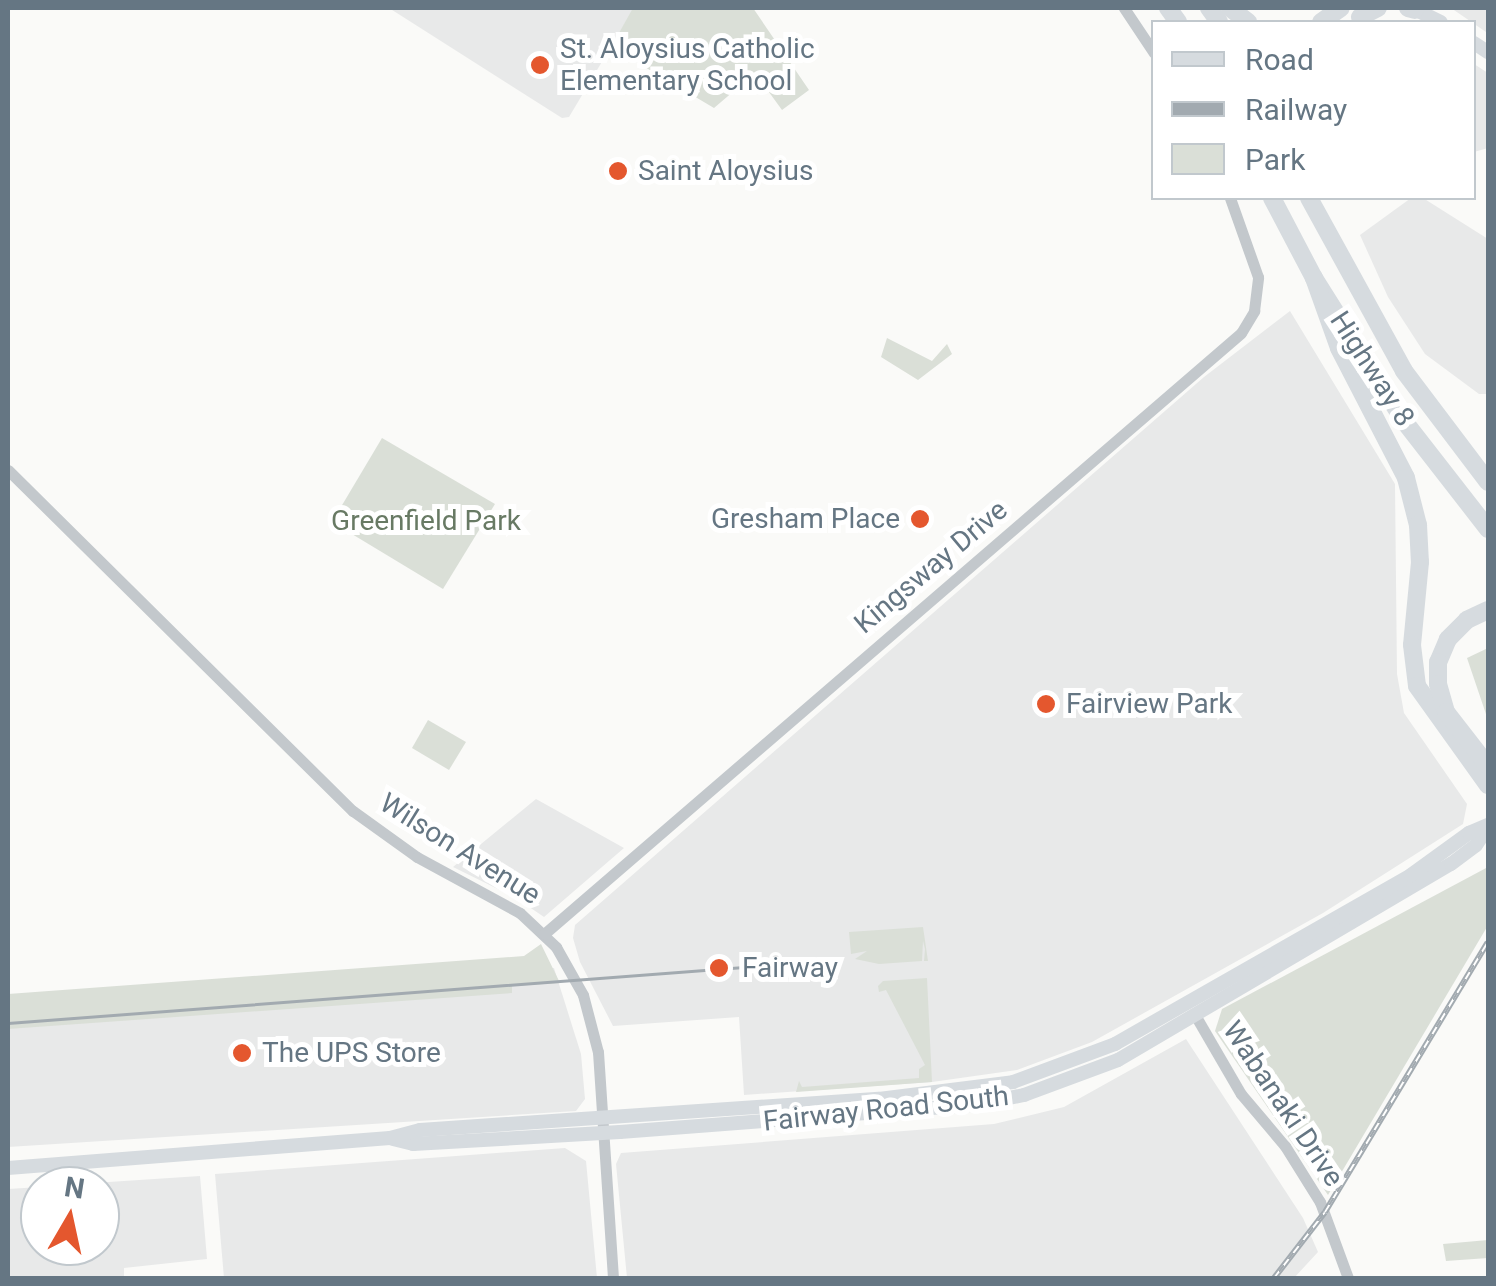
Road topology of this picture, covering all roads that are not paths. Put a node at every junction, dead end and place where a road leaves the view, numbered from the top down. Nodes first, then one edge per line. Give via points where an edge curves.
1 (1124, 8) edge
2 (1378, 8) edge
3 (1360, 16) edge
4 (1151, 49) edge
5 (1231, 200) edge
6 (1273, 200) edge
7 (1309, 200) edge
8 (1324, 200) edge
9 (1339, 256) junction
10 (1314, 278) junction
11 (8, 470) edge
12 (1488, 482) edge
13 (1488, 529) edge
14 (1488, 610) edge
15 (1488, 766) edge
16 (1488, 785) edge
17 (1488, 826) edge
18 (544, 934) junction
19 (1195, 1015) junction
20 (602, 1125) junction
21 (8, 1168) edge
22 (613, 1278) edge
23 (1348, 1278) edge

1 - 4 street
2 - 3 highway
5 - 18 street, Kingsway Drive via 1258,278 1254,310 1241,333
6 - 10 highway, Highway 8
7 - 9 highway, Highway 8
8 - 9 highway
9 - 12 highway, Highway 8 via 1404,372
10 - 13 highway, Highway 8 via 1404,421
10 - 16 highway via 1339,348 1406,478 1418,525 1412,645 1417,686
11 - 18 street, Wilson Avenue via 354,811
14 - 15 highway via 1448,638 1438,684 1446,712
17 - 19 main road, Fairway Road South via 1476,846 1451,864
17 - 20 main road, Fairway Road South via 1115,1044 1038,1075 972,1090
18 - 20 street, Wilson Avenue via 573,974 592,1020
19 - 20 main road, Fairway Road South via 1103,1067 996,1102
19 - 23 street, Wabanaki Drive via 1241,1094 1302,1172 1325,1212
20 - 21 main road, Fairway Road South via 413,1144 390,1138
20 - 22 street, Wilson Avenue

